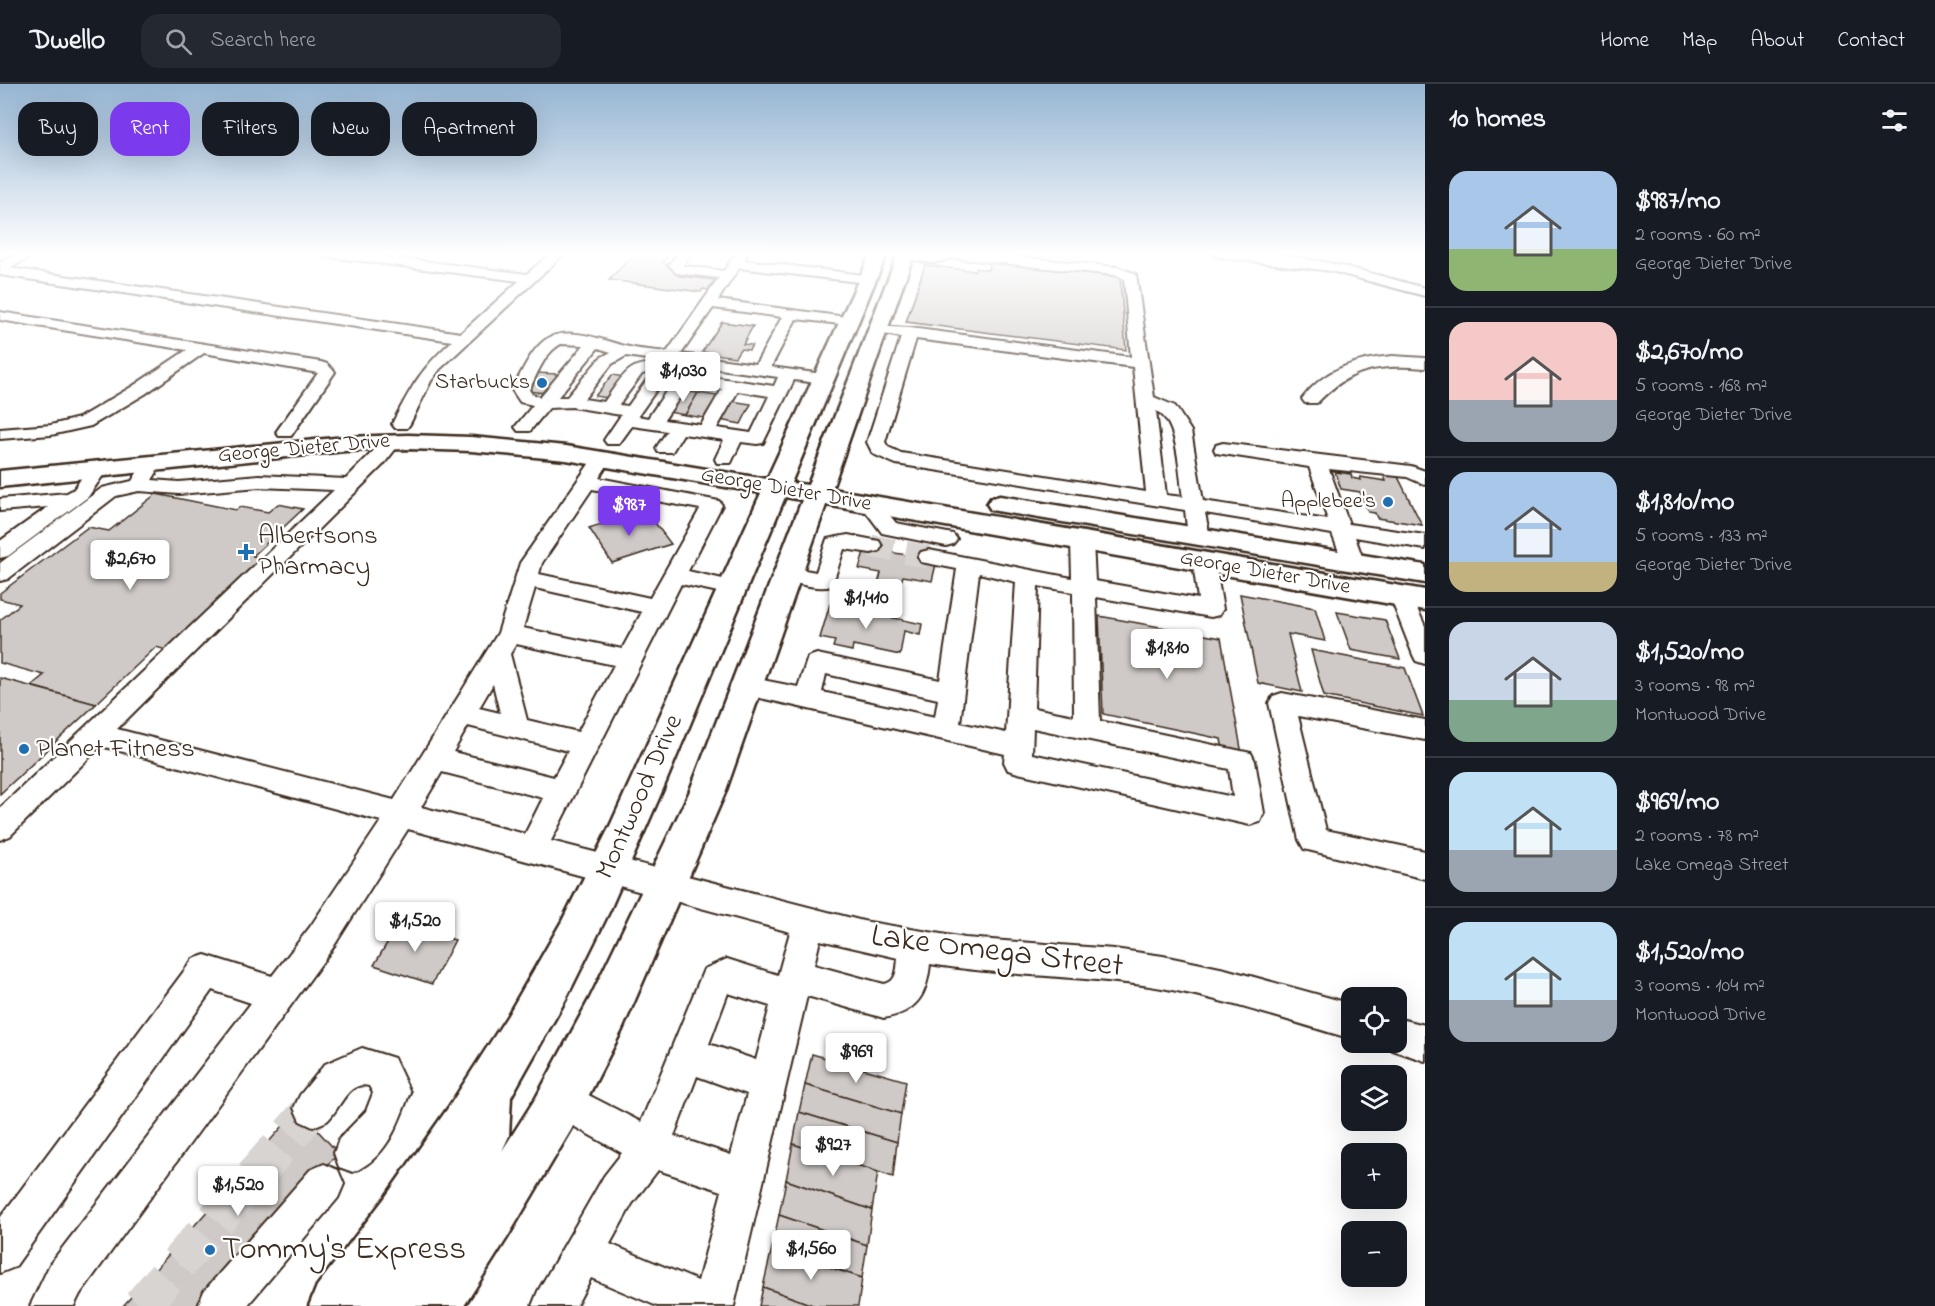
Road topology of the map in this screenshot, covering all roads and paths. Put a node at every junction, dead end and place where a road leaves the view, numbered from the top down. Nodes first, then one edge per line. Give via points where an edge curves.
1 (270, 310) edge
2 (493, 310) edge
3 (704, 310) edge
4 (720, 310) edge
5 (876, 310) edge
6 (1134, 310) edge
7 (0, 316) edge
8 (788, 319) junction
9 (871, 327) junction
10 (461, 339) junction
11 (594, 343) junction
12 (201, 348) junction
13 (545, 351) junction
14 (624, 351) junction
15 (583, 357) junction
16 (671, 357) junction
17 (1140, 363) junction
18 (1425, 363) edge
19 (761, 370) junction
20 (661, 371) junction
21 (788, 374) junction
22 (733, 385) junction
23 (1311, 399) dead end
24 (1146, 400) junction
25 (572, 402) junction
26 (798, 402) junction
27 (544, 403) junction
28 (608, 408) junction
29 (630, 416) junction
30 (653, 424) junction
31 (524, 427) junction
32 (678, 428) junction
33 (761, 430) junction
34 (285, 432) junction
35 (705, 432) junction
36 (397, 433) junction
37 (0, 434) edge
38 (735, 436) junction
39 (665, 448) junction
40 (1223, 449) dead end
41 (0, 458) edge
42 (724, 459) junction
43 (601, 460) junction
44 (1317, 462) junction
45 (153, 463) junction
46 (98, 468) junction
47 (1015, 477) junction
48 (779, 478) junction
49 (0, 479) edge
50 (1425, 479) edge
51 (139, 485) junction
52 (351, 485) junction
53 (820, 485) junction
54 (72, 498) junction
55 (1157, 500) junction
56 (0, 505) edge
57 (871, 505) junction
58 (1012, 506) junction
59 (1194, 506) junction
60 (926, 514) junction
61 (889, 528) junction
62 (1341, 529) junction
63 (946, 538) junction
64 (1082, 542) junction
65 (1425, 542) edge
66 (841, 546) junction
67 (871, 546) tunnel mouth
68 (1201, 550) junction
69 (0, 551) edge
70 (929, 557) tunnel mouth
71 (793, 559) junction
72 (1353, 562) junction
73 (969, 564) junction
74 (0, 574) edge
75 (1425, 574) edge
76 (675, 575) junction
77 (1027, 577) junction
78 (526, 579) junction
79 (1084, 587) junction
80 (732, 588) junction
81 (1413, 598) edge
82 (656, 607) junction
83 (504, 644) junction
84 (1425, 655) edge
85 (629, 659) junction
86 (747, 686) junction
87 (951, 692) junction
88 (807, 699) junction
89 (462, 714) junction
90 (1019, 715) junction
91 (516, 727) junction
92 (1087, 729) junction
93 (946, 730) junction
94 (1425, 730) edge
95 (95, 734) junction
96 (586, 745) junction
97 (1018, 746) junction
98 (435, 759) junction
99 (562, 791) junction
100 (401, 815) junction
101 (0, 827) edge
102 (532, 849) junction
103 (1425, 865) edge
104 (609, 869) junction
105 (666, 884) junction
106 (808, 923) junction
107 (915, 945) junction
108 (793, 986) junction
109 (278, 995) junction
110 (1341, 1019) edge
111 (1407, 1038) edge
112 (1425, 1043) edge
113 (687, 1055) junction
114 (769, 1083) junction
115 (487, 1090) junction
116 (561, 1099) junction
117 (314, 1108) tunnel mouth
118 (650, 1148) junction
119 (353, 1154) dead end
120 (745, 1179) junction
121 (324, 1184) dead end
122 (0, 1252) edge
123 (583, 1254) junction
124 (51, 1306) edge
125 (219, 1306) edge
126 (337, 1306) edge
127 (390, 1306) edge
128 (432, 1306) edge
129 (553, 1306) edge
130 (708, 1306) edge
131 (713, 1306) edge

1 - 10 street
2 - 10 street
3 - 16 street
4 - 8 street
5 - 9 main road, Montwood Drive
6 - 17 street
7 - 12 street
8 - 9 street
8 - 19 street
9 - 17 street
9 - 26 main road, Montwood Drive
9 - 47 street via 876,442 880,450 896,458
9 - 53 main road, Montwood Drive
10 - 36 street via 423,380
11 - 13 street via 557,340
11 - 14 street
11 - 15 street
12 - 34 street via 321,366 327,372
12 - 37 street via 85,422 51,430
13 - 15 street
13 - 27 street via 520,390 526,398
14 - 16 street
14 - 25 street via 606,361
15 - 27 street
16 - 19 street
16 - 20 street
17 - 24 street
18 - 23 street via 1386,360 1362,364 1322,386
19 - 21 street
20 - 28 street via 636,371
20 - 29 street
21 - 26 street
21 - 26 street
22 - 26 street
22 - 30 street via 684,378
22 - 35 street
24 - 55 street
24 - 59 street via 1168,410 1182,431
25 - 27 street
25 - 28 street
26 - 33 street
26 - 33 street
26 - 48 main road, Montwood Drive
27 - 31 street
28 - 29 street
29 - 30 street
29 - 43 street
30 - 32 street
31 - 36 main road, George Dieter Drive via 465,423
31 - 43 main road, George Dieter Drive
32 - 35 street
32 - 39 street
33 - 38 street via 757,440
34 - 36 main road, George Dieter Drive
34 - 41 main road, George Dieter Drive
35 - 38 street
36 - 43 main road, George Dieter Drive
36 - 45 main road, George Dieter Drive via 300,448
36 - 52 street
38 - 42 street
39 - 42 main road, George Dieter Drive
39 - 43 main road, George Dieter Drive
40 - 44 street
42 - 48 main road, George Dieter Drive
43 - 48 main road, George Dieter Drive
43 - 76 street via 712,505
43 - 78 street via 531,563
44 - 50 street via 1411,472
44 - 62 street
45 - 46 main road, George Dieter Drive
45 - 51 street
46 - 49 main road, George Dieter Drive
46 - 54 street via 81,493
47 - 55 street
47 - 58 street
48 - 53 main road, George Dieter Drive
48 - 80 main road, Montwood Drive
51 - 52 street via 179,488 259,481
51 - 74 street via 109,492
52 - 95 street
53 - 57 main road, George Dieter Drive
53 - 58 main road, George Dieter Drive
53 - 71 main road, Montwood Drive
54 - 56 street
54 - 69 street
55 - 59 street
57 - 60 main road, George Dieter Drive
57 - 61 street
58 - 68 main road, George Dieter Drive
59 - 62 street
59 - 68 street
60 - 63 street
60 - 64 main road, George Dieter Drive
61 - 63 street
61 - 66 street via 872,527
62 - 65 street
62 - 72 street
63 - 73 street
64 - 68 main road, George Dieter Drive
64 - 79 street
66 - 67 street
66 - 71 street
66 - 71 street via 824,581
68 - 72 main road, George Dieter Drive
68 - 79 street via 1211,609
68 - 81 main road, George Dieter Drive
70 - 73 street
71 - 86 main road, Montwood Drive
72 - 75 main road, George Dieter Drive
73 - 77 street
73 - 87 street
76 - 80 street
76 - 82 street
77 - 79 street
77 - 90 street
78 - 82 street
78 - 83 street
79 - 92 street
80 - 104 main road, Montwood Drive
81 - 84 street
82 - 85 street
83 - 85 street
83 - 89 street
83 - 91 street
85 - 96 street
86 - 88 street
86 - 105 main road, Montwood Drive via 707,793
87 - 88 street via 817,663
87 - 93 street
88 - 93 street
89 - 91 street
89 - 98 street
90 - 92 street
90 - 97 street
91 - 96 street
92 - 97 street via 1241,761 1250,813 1018,762
93 - 97 street
94 - 103 street via 1282,703 1314,840
95 - 100 street, Lake Omega Street
95 - 101 street
96 - 99 street
98 - 99 street
98 - 100 street
99 - 102 street
100 - 102 street, Lake Omega Street
100 - 109 street via 321,938
102 - 104 street, Lake Omega Street
104 - 105 street, Lake Omega Street
104 - 115 main road, Montwood Drive via 543,998
105 - 106 street, Lake Omega Street
105 - 116 main road, Montwood Drive via 606,1014
106 - 107 street, Lake Omega Street
106 - 108 street
107 - 108 street via 909,987 894,1001
107 - 110 street, Lake Omega Street via 965,954 1163,972
108 - 113 street via 721,977
108 - 114 street
109 - 122 street via 205,971
109 - 124 street via 65,1280
111 - 112 street
113 - 114 street
113 - 118 street
114 - 120 street
115 - 126 main road, Montwood Drive
115 - 127 main road via 484,1136 442,1222
116 - 118 street
116 - 128 main road, Montwood Drive
117 - 119 street via 338,1077 362,1066 381,1071 392,1092 379,1124
118 - 120 street
118 - 123 street via 618,1190
120 - 131 street
121 - 125 street
123 - 129 street
123 - 130 street

